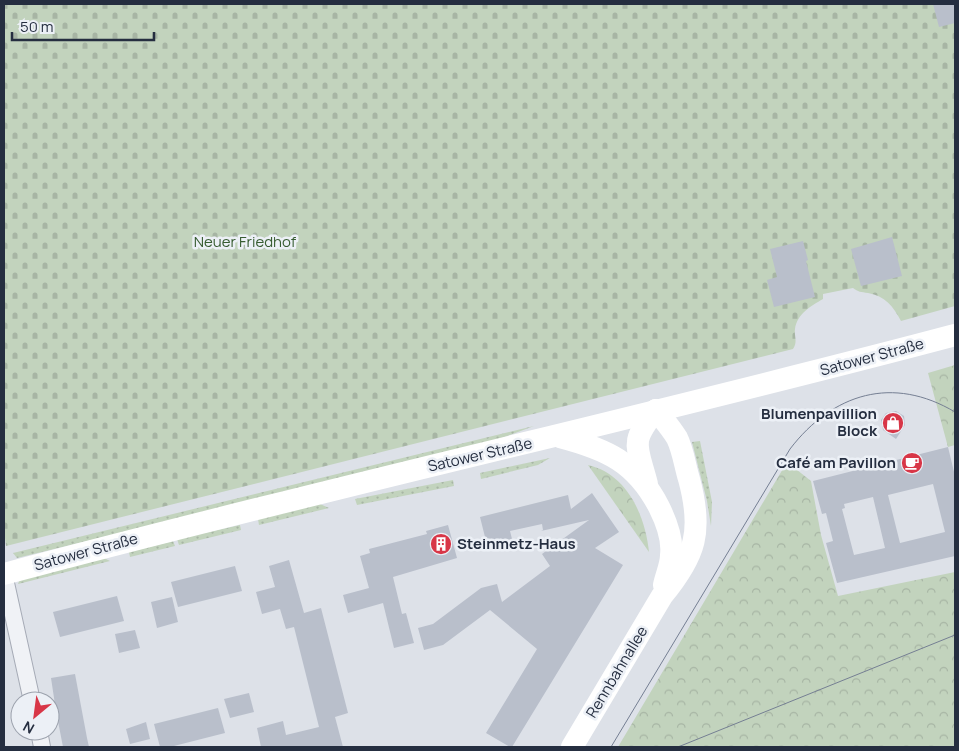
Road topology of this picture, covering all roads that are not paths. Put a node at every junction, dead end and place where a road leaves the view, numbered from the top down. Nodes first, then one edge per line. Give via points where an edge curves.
1 (955, 335) edge
2 (656, 410) junction
3 (558, 436) junction
4 (648, 486) junction
5 (4, 574) edge
6 (662, 596) junction
7 (30, 691) edge
8 (572, 747) edge

1 - 2 main road, Satower Straße
2 - 3 main road, Satower Straße
2 - 4 main road, Rennbahnallee via 637,437
2 - 6 main road, Rennbahnallee via 680,448 696,505 697,526 687,559
3 - 4 main road, Rennbahnallee via 608,454 630,467
3 - 5 main road, Satower Straße
4 - 6 main road, Rennbahnallee via 670,537 671,556
5 - 7 street
6 - 8 main road, Rennbahnallee

